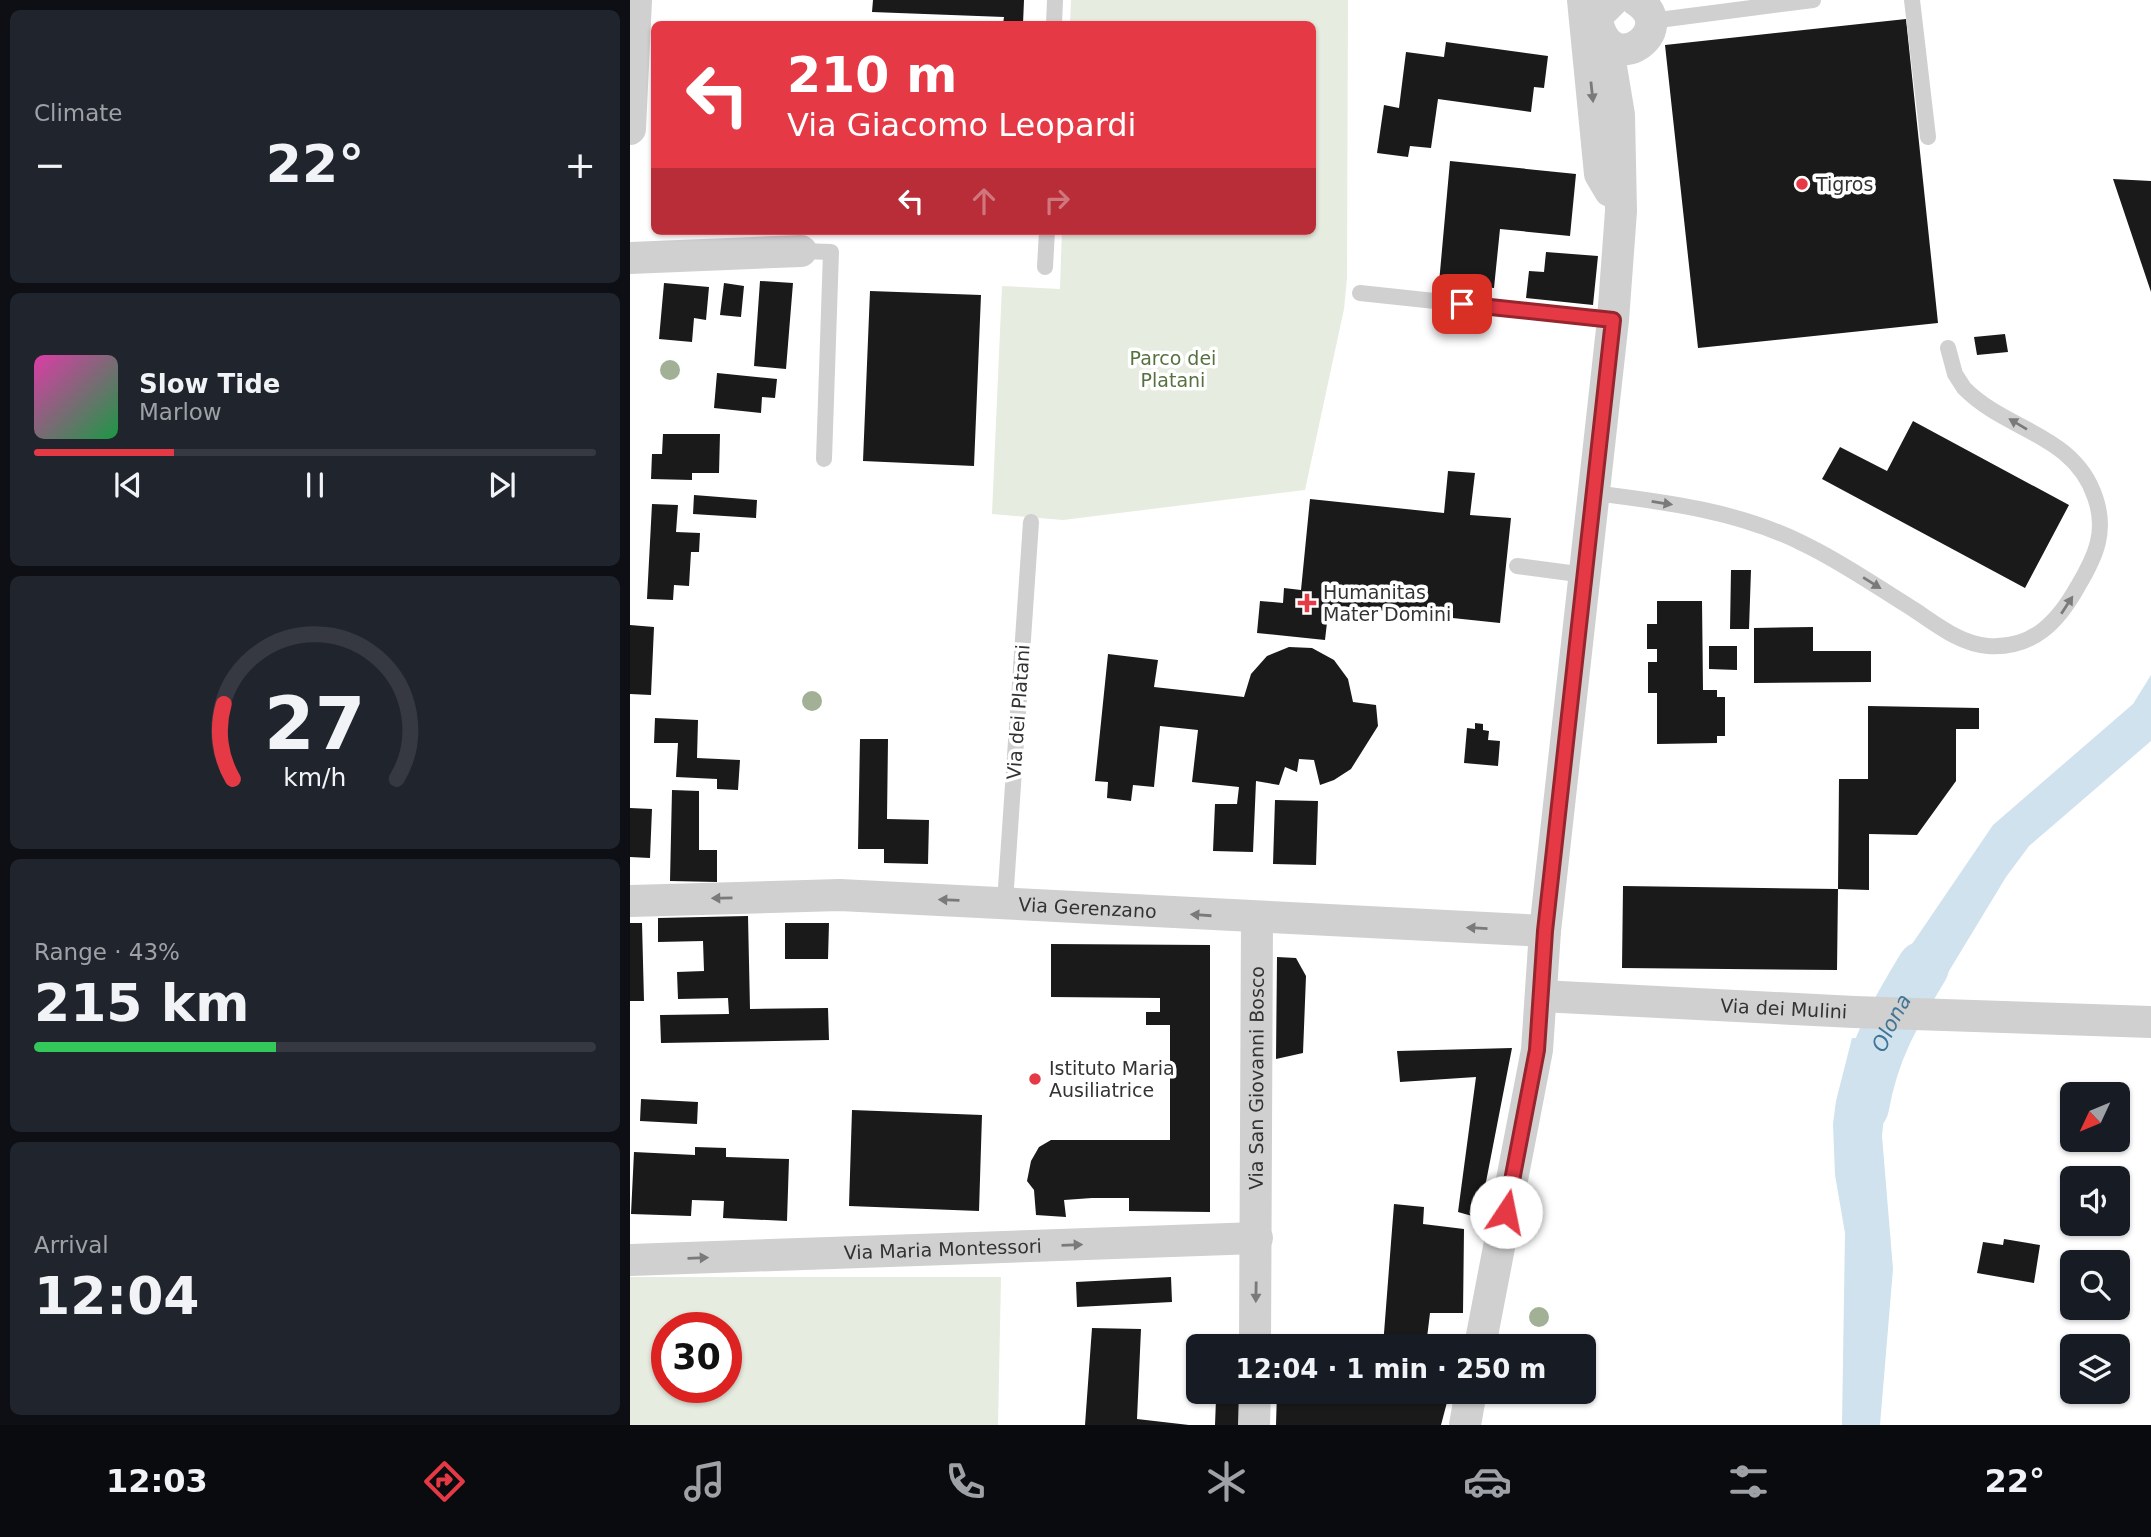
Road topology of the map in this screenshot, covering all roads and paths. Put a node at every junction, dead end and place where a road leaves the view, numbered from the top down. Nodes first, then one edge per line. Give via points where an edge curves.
1 (636, 0) edge
2 (1055, 0) edge
3 (1813, 0) edge
4 (1912, 0) edge
5 (1599, 16) edge
6 (1054, 21) edge
7 (1642, 22) edge
8 (1619, 115) junction
9 (630, 129) edge
10 (1928, 137) dead end
11 (1621, 211) junction
12 (1046, 235) edge
13 (801, 251) joint
14 (630, 258) edge
15 (1045, 267) dead end
16 (1360, 293) dead end
17 (1613, 320) junction
18 (1948, 348) dead end
19 (824, 459) dead end
20 (1594, 493) junction
21 (1031, 522) dead end
22 (1517, 566) dead end
23 (1586, 575) junction
24 (630, 901) edge
25 (1004, 902) junction
26 (1256, 918) junction
27 (1545, 931) junction
28 (1541, 996) junction
29 (2151, 1022) edge
30 (1257, 1238) junction
31 (630, 1260) edge
32 (1255, 1334) edge
33 (1482, 1334) edge
34 (1255, 1404) edge
35 (1469, 1404) edge
36 (1254, 1425) edge
37 (1465, 1425) edge

1 - 9 street
2 - 6 lane
3 - 7 lane
4 - 10 lane
5 - 7 street via 1624,50
5 - 8 street
5 -> 11 street via 1600,174
7 - 8 street
8 - 11 street
11 - 17 street
12 - 15 lane
13 - 14 street
13 - 19 lane via 831,252
16 - 17 lane
17 - 20 street
20 -> 18 lane via 1751,522 1814,548 1965,641 1988,646 2021,643 2042,633 2062,613 2092,562 2101,531 2099,508 2087,475 2072,457 1964,388
20 - 23 street
21 - 25 lane, Via dei Platani
22 - 23 lane
23 - 27 street
25 -> 24 street, Via Gerenzano via 840,895
26 -> 25 street, Via Gerenzano
27 -> 26 street, Via Gerenzano
26 - 30 street, Via San Giovanni Bosco
27 - 28 street
28 - 29 street, Via dei Mulini
28 - 33 street via 1537,1050
31 -> 30 street, Via Maria Montessori
30 -> 32 street, Via San Giovanni Bosco
34 - 36 street
35 - 37 street

